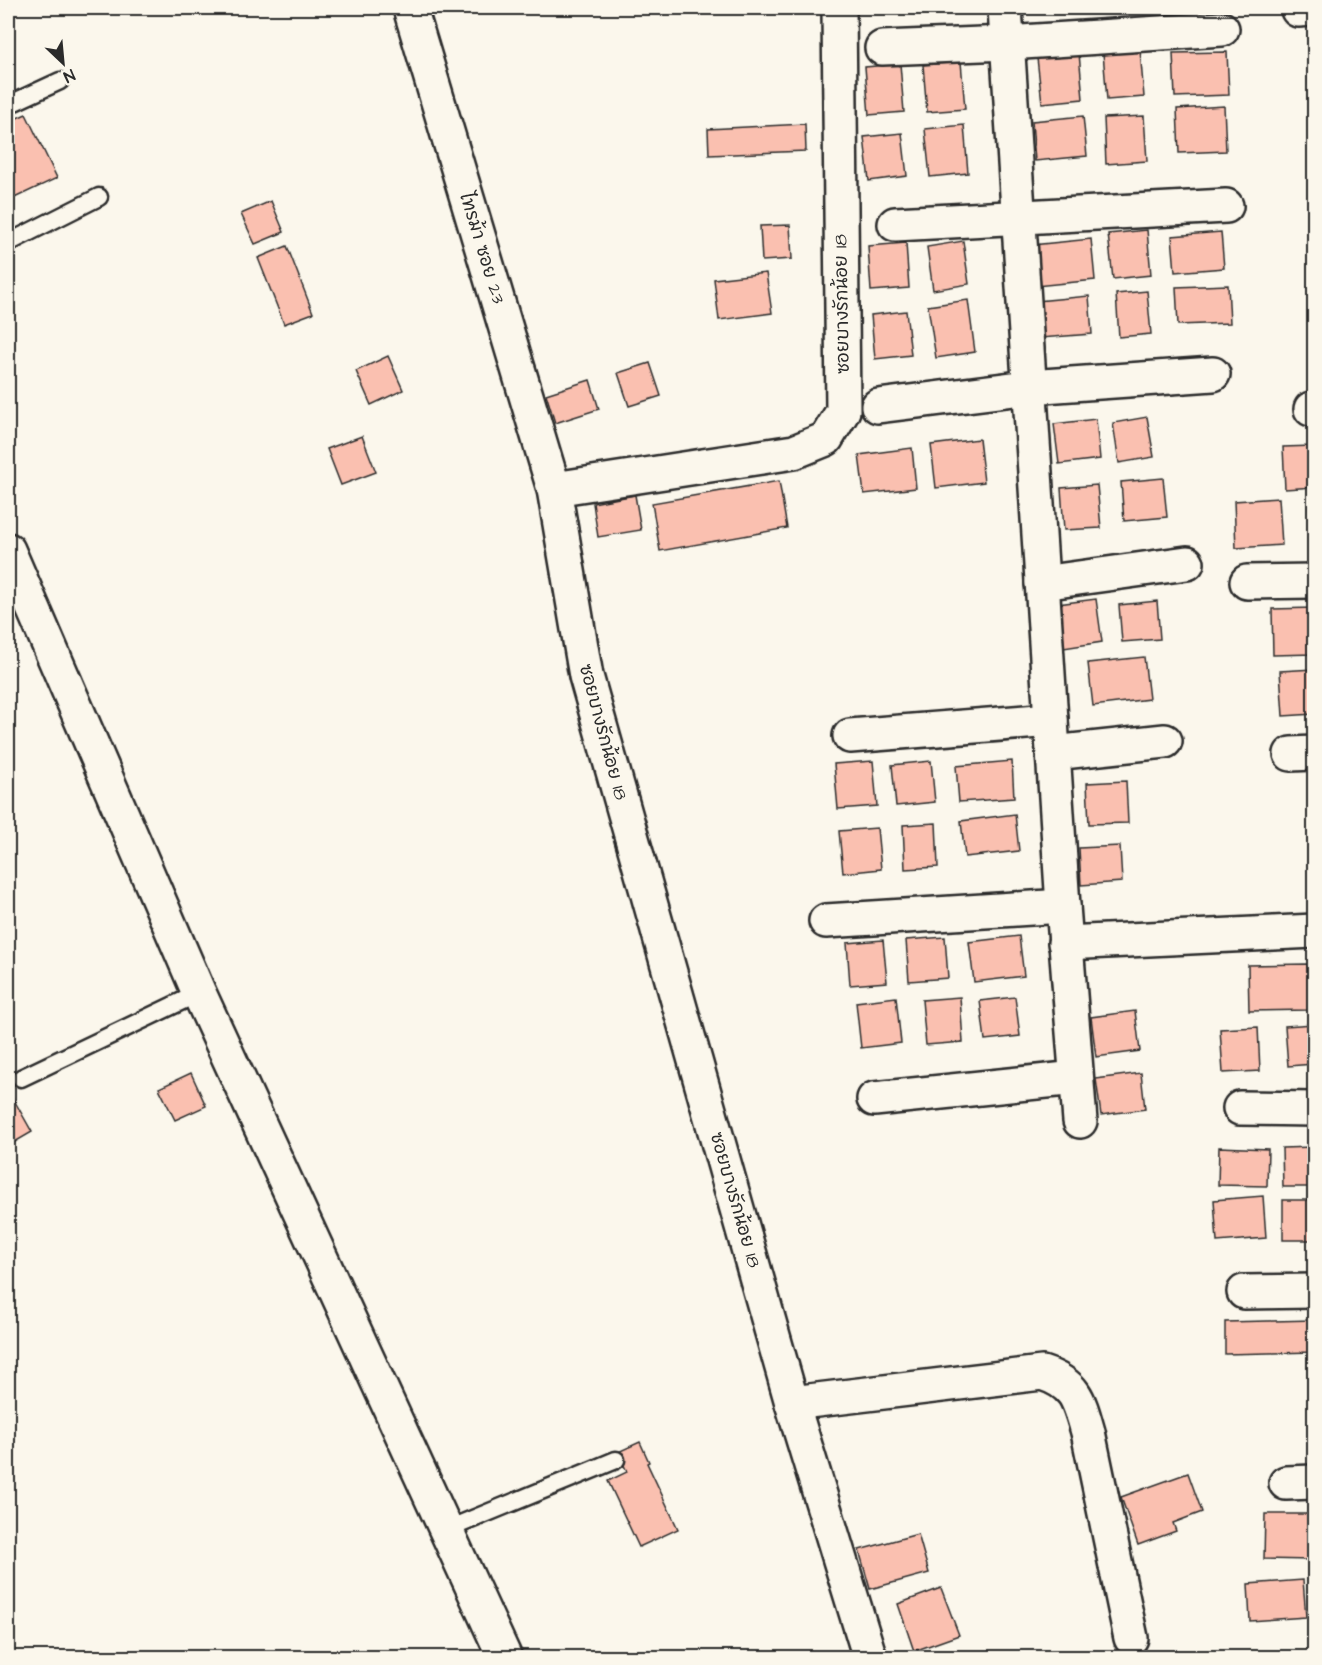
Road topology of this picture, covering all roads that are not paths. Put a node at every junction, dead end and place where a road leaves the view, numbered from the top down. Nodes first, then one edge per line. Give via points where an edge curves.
1 (410, 8) edge
2 (839, 8) edge
3 (1005, 8) edge
4 (1222, 29) dead end
5 (1007, 43) junction
6 (882, 48) dead end
7 (60, 81) dead end
8 (8, 105) edge
9 (99, 197) dead end
10 (1227, 206) dead end
11 (1018, 218) junction
12 (895, 224) dead end
13 (8, 243) edge
14 (1213, 374) dead end
15 (1029, 387) junction
16 (878, 406) dead end
17 (554, 489) junction
18 (8, 550) edge
19 (1187, 563) dead end
20 (1314, 581) edge
21 (1247, 582) dead end
22 (1042, 583) junction
23 (1051, 720) junction
24 (850, 736) dead end
25 (1166, 741) dead end
26 (1053, 753) junction
27 (1063, 906) junction
28 (826, 921) dead end
29 (1314, 931) edge
30 (1065, 943) junction
31 (199, 993) junction
32 (21, 1078) dead end
33 (1076, 1078) junction
34 (874, 1099) dead end
35 (1240, 1108) dead end
36 (1314, 1109) edge
37 (1080, 1121) dead end
38 (1314, 1291) edge
39 (1244, 1292) dead end
40 (792, 1403) junction
41 (616, 1460) dead end
42 (446, 1530) junction
43 (1131, 1638) dead end
44 (505, 1658) edge
45 (870, 1658) edge

1 - 17 street, ไทรม้า ซอย 23
2 - 17 street, ซอยบางรักน้อย 18 via 843,411 826,439 794,452
3 - 5 street
4 - 5 street
5 - 6 street
5 - 11 street
7 - 8 lane
9 - 13 lane
10 - 11 street
11 - 12 street
11 - 15 street
14 - 15 street
15 - 16 street
15 - 22 street
17 - 40 street, ซอยบางรักน้อย 18 via 586,676
18 - 31 street
19 - 22 street
20 - 21 street
22 - 23 street
23 - 24 street
23 - 26 street
25 - 26 street
26 - 27 street
27 - 28 street
27 - 30 street
29 - 30 street
30 - 33 street
31 - 32 lane
31 - 42 street
33 - 34 street
33 - 37 street
35 - 36 street
38 - 39 street
40 - 43 street via 1042,1373 1057,1378 1072,1390 1088,1432
40 - 45 street, ซอยบางรักน้อย 18
41 - 42 lane
42 - 44 street

